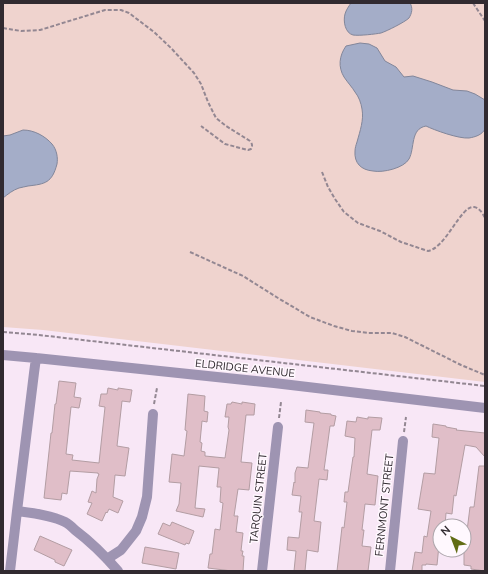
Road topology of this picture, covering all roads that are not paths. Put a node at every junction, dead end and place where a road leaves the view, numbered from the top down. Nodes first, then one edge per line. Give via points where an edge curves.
1 (3, 355) edge
2 (36, 358) junction
3 (485, 408) edge
4 (153, 414) road end
5 (278, 427) road end
6 (403, 441) road end
7 (17, 511) junction
8 (107, 559) junction
9 (10, 571) edge
10 (118, 571) edge
11 (262, 571) edge
12 (390, 571) edge

1 - 2 street, ELDRIDGE AVENUE
2 - 3 street, ELDRIDGE AVENUE
2 - 7 street
4 - 8 street via 147,497 142,517 136,531 121,550
5 - 11 street, TARQUIN STREET
6 - 12 street, FERNMONT STREET
7 - 8 street via 35,513 66,523
7 - 9 street
8 - 10 street

